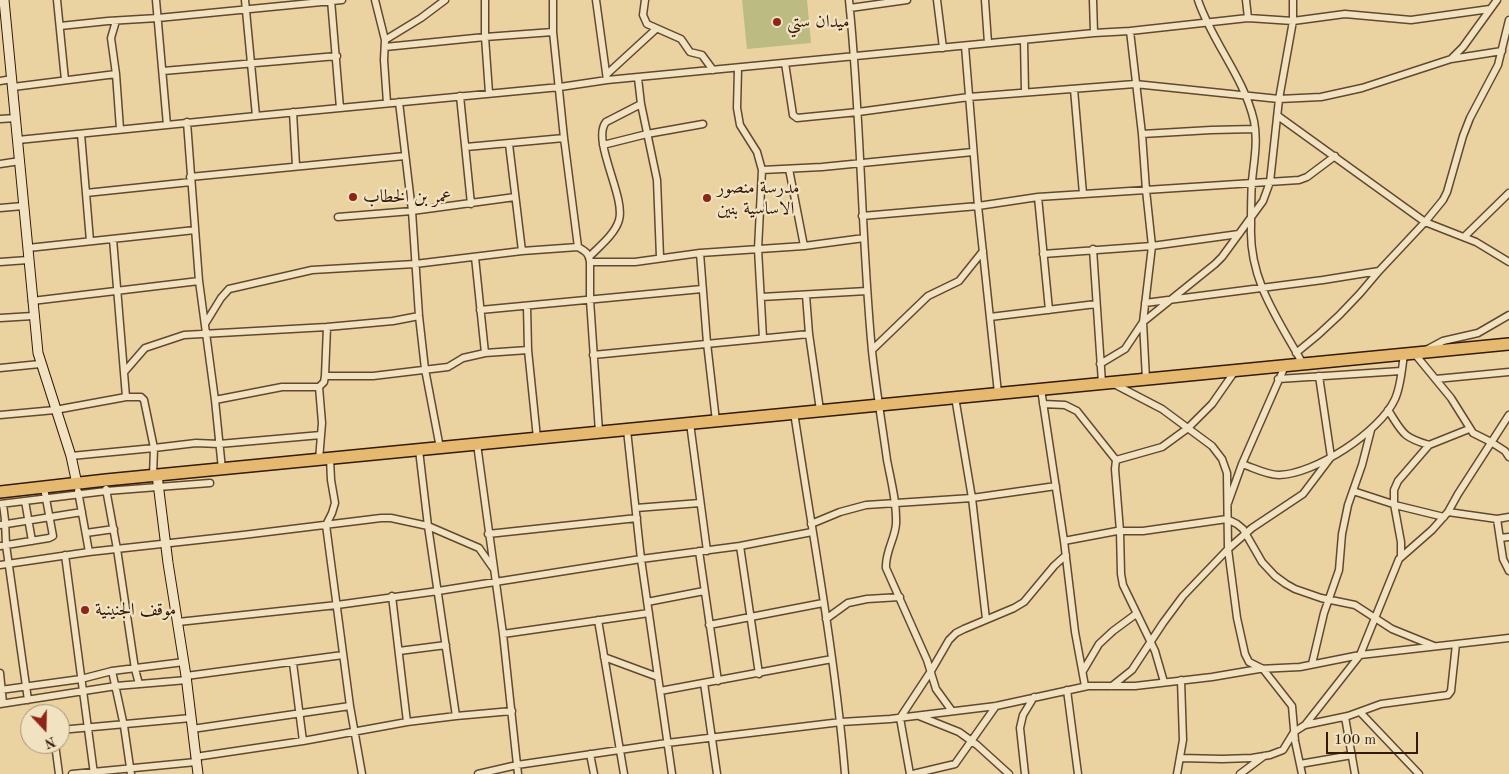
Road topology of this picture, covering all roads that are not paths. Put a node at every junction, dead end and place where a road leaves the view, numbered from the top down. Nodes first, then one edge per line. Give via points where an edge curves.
1 (4, 0) edge
2 (57, 0) edge
3 (156, 0) edge
4 (245, 0) edge
5 (342, 0) edge
6 (375, 0) edge
7 (445, 0) edge
8 (485, 0) edge
9 (552, 0) edge
10 (596, 0) edge
11 (644, 0) edge
12 (849, 0) edge
13 (907, 0) edge
14 (937, 0) edge
15 (986, 0) edge
16 (1093, 0) edge
17 (1198, 0) edge
18 (1246, 0) edge
19 (1293, 0) edge
20 (1497, 0) edge
21 (331, 1) edge
22 (850, 8) junction
23 (1490, 9) junction
24 (246, 10) junction
25 (158, 18) junction
26 (1248, 18) junction
27 (1509, 20) edge
28 (116, 21) junction
29 (1293, 21) junction
30 (1208, 22) junction
31 (60, 26) junction
32 (656, 29) junction
33 (553, 32) junction
34 (1130, 32) junction
35 (1094, 33) junction
36 (1507, 35) edge
37 (485, 36) junction
38 (1024, 40) junction
39 (385, 43) junction
40 (988, 43) junction
41 (965, 46) junction
42 (943, 48) junction
43 (1502, 51) junction
44 (337, 56) junction
45 (854, 57) junction
46 (1451, 59) junction
47 (252, 62) junction
48 (785, 63) junction
49 (738, 69) junction
50 (713, 70) junction
51 (163, 71) junction
52 (116, 74) junction
53 (607, 77) junction
54 (638, 78) junction
55 (65, 80) junction
56 (0, 81) edge
57 (13, 83) junction
58 (1135, 84) junction
59 (560, 87) junction
60 (1074, 89) junction
61 (1024, 92) junction
62 (490, 93) junction
63 (1246, 95) junction
64 (460, 96) junction
65 (969, 97) junction
66 (1279, 99) junction
67 (400, 102) junction
68 (387, 103) junction
69 (641, 104) junction
70 (340, 108) junction
71 (292, 112) junction
72 (858, 112) junction
73 (256, 116) junction
74 (1278, 116) junction
75 (16, 118) junction
76 (0, 119) edge
77 (187, 122) junction
78 (168, 124) junction
79 (703, 124) dead end
80 (120, 129) junction
81 (1255, 130) junction
82 (81, 134) junction
83 (647, 134) junction
84 (1142, 134) junction
85 (564, 138) junction
86 (18, 140) junction
87 (509, 144) junction
88 (603, 145) junction
89 (466, 147) junction
90 (973, 152) junction
91 (405, 156) junction
92 (1335, 156) junction
93 (20, 161) junction
94 (861, 163) junction
95 (0, 164) edge
96 (296, 166) junction
97 (789, 169) junction
98 (762, 170) junction
99 (190, 180) junction
100 (1252, 182) junction
101 (1270, 182) junction
102 (1146, 190) junction
103 (1509, 192) edge
104 (86, 193) junction
105 (1083, 194) junction
106 (515, 197) junction
107 (1038, 197) junction
108 (471, 204) junction
109 (23, 206) junction
110 (978, 206) junction
111 (0, 208) edge
112 (412, 211) junction
113 (862, 216) junction
114 (338, 217) dead end
115 (1252, 218) junction
116 (1425, 222) junction
117 (195, 230) junction
118 (1239, 234) junction
119 (1464, 237) junction
120 (864, 238) junction
121 (114, 239) junction
122 (90, 242) junction
123 (804, 246) junction
124 (1152, 246) junction
125 (578, 247) junction
126 (28, 248) junction
127 (758, 249) junction
128 (1093, 250) junction
129 (522, 251) junction
130 (982, 251) junction
131 (700, 254) junction
132 (1043, 254) junction
133 (475, 257) junction
134 (660, 257) junction
135 (590, 259) junction
136 (28, 260) junction
137 (0, 262) edge
138 (1509, 262) edge
139 (415, 264) junction
140 (1379, 271) junction
141 (199, 281) junction
142 (1261, 287) junction
143 (702, 289) junction
144 (119, 291) junction
145 (867, 291) junction
146 (806, 295) junction
147 (761, 297) junction
148 (1173, 299) junction
149 (590, 300) junction
150 (32, 301) junction
151 (1145, 303) junction
152 (1096, 304) junction
153 (527, 306) junction
154 (480, 310) junction
155 (1048, 310) junction
156 (1509, 315) edge
157 (33, 316) junction
158 (419, 316) junction
159 (990, 317) junction
160 (0, 318) edge
161 (1143, 322) junction
162 (205, 324) junction
163 (327, 327) junction
164 (205, 334) junction
165 (809, 334) junction
166 (763, 338) junction
167 (707, 343) junction
168 (1509, 344) edge
169 (528, 350) junction
170 (872, 350) junction
171 (1296, 352) junction
172 (485, 353) junction
173 (1413, 353) junction
174 (593, 355) junction
175 (40, 364) junction
176 (1100, 364) junction
177 (1302, 364) junction
178 (1285, 366) junction
179 (0, 368) edge
180 (425, 369) junction
181 (1235, 370) junction
182 (125, 371) junction
183 (1401, 372) junction
184 (1509, 372) edge
185 (325, 376) junction
186 (1319, 376) junction
187 (1146, 379) junction
188 (1436, 379) junction
189 (1278, 380) junction
190 (1106, 383) junction
191 (319, 387) junction
192 (1041, 389) junction
193 (998, 392) junction
194 (955, 397) junction
195 (126, 398) junction
196 (215, 400) junction
197 (1043, 404) junction
198 (878, 405) junction
199 (55, 410) junction
200 (820, 410) junction
201 (1388, 410) junction
202 (794, 412) junction
203 (0, 415) edge
204 (1509, 415) edge
205 (716, 421) junction
206 (690, 424) junction
207 (1188, 428) junction
208 (1469, 429) junction
209 (627, 430) junction
210 (1372, 430) junction
211 (599, 432) junction
212 (321, 436) junction
213 (537, 438) junction
214 (1492, 442) junction
215 (219, 444) junction
216 (477, 444) junction
217 (1430, 445) junction
218 (154, 448) junction
219 (440, 448) junction
220 (419, 450) junction
221 (71, 456) junction
222 (1331, 457) junction
223 (1509, 457) edge
224 (325, 459) junction
225 (1116, 460) junction
226 (1242, 464) junction
227 (222, 470) junction
228 (157, 479) junction
229 (210, 483) dead end
230 (106, 485) junction
231 (1056, 486) junction
232 (78, 489) junction
233 (1353, 491) junction
234 (45, 493) junction
235 (972, 498) junction
236 (1, 500) edge
237 (25, 501) junction
238 (894, 503) junction
239 (700, 504) junction
240 (1394, 504) junction
241 (1226, 507) junction
242 (636, 508) junction
243 (82, 512) junction
244 (1446, 514) junction
245 (1509, 517) edge
246 (50, 518) junction
247 (637, 518) junction
248 (1497, 518) junction
249 (1227, 519) junction
250 (28, 521) junction
251 (811, 524) junction
252 (3, 525) edge
253 (326, 525) junction
254 (428, 526) junction
255 (114, 529) junction
256 (1120, 531) junction
257 (86, 532) junction
258 (812, 532) junction
259 (1246, 533) junction
260 (488, 534) junction
261 (1509, 537) edge
262 (1500, 538) junction
263 (32, 541) junction
264 (1064, 541) junction
265 (166, 544) junction
266 (3, 545) edge
267 (740, 546) junction
268 (117, 548) junction
269 (1228, 549) junction
270 (707, 550) junction
271 (698, 551) junction
272 (90, 552) junction
273 (65, 555) junction
274 (1066, 555) junction
275 (1401, 556) junction
276 (641, 559) junction
277 (9, 564) junction
278 (0, 565) edge
279 (493, 568) junction
280 (1509, 571) edge
281 (495, 582) junction
282 (438, 591) junction
283 (704, 591) junction
284 (392, 596) junction
285 (900, 597) junction
286 (1328, 599) junction
287 (647, 602) junction
288 (823, 603) junction
289 (337, 605) junction
290 (649, 613) junction
291 (1136, 614) junction
292 (750, 618) junction
293 (1375, 618) junction
294 (826, 619) junction
295 (986, 619) junction
296 (598, 620) junction
297 (178, 622) junction
298 (709, 625) junction
299 (503, 634) junction
300 (1509, 638) edge
301 (1150, 643) junction
302 (1456, 644) junction
303 (446, 645) junction
304 (1435, 646) junction
305 (399, 651) junction
306 (343, 655) junction
307 (1360, 655) junction
308 (604, 657) junction
309 (832, 659) junction
310 (184, 662) junction
311 (293, 663) junction
312 (1312, 664) junction
313 (135, 669) junction
314 (1263, 669) junction
315 (112, 671) junction
316 (931, 671) junction
317 (1083, 671) junction
318 (0, 673) edge
319 (759, 674) junction
320 (658, 676) junction
321 (187, 678) junction
322 (82, 679) junction
323 (1181, 680) junction
324 (718, 681) junction
325 (1164, 682) junction
326 (704, 683) junction
327 (139, 684) junction
328 (27, 686) junction
329 (116, 686) junction
330 (1085, 686) junction
331 (1112, 686) junction
332 (1, 690) edge
333 (1067, 690) junction
334 (660, 691) junction
335 (84, 692) junction
336 (1034, 697) junction
337 (28, 700) junction
338 (2, 704) edge
339 (350, 706) junction
340 (996, 706) junction
341 (952, 711) junction
342 (512, 712) junction
343 (1360, 712) junction
344 (300, 714) junction
345 (456, 716) junction
346 (918, 716) junction
347 (1345, 717) junction
348 (191, 718) junction
349 (900, 718) junction
350 (407, 722) junction
351 (841, 722) junction
352 (1305, 725) junction
353 (124, 726) junction
354 (88, 728) junction
355 (70, 729) edge
356 (192, 729) junction
357 (354, 732) junction
358 (1294, 732) junction
359 (712, 738) junction
360 (303, 741) junction
361 (970, 741) junction
362 (667, 743) junction
363 (620, 750) junction
364 (56, 754) edge
365 (590, 754) junction
366 (1352, 755) junction
367 (1265, 756) junction
368 (1181, 758) junction
369 (195, 759) junction
370 (1300, 764) junction
371 (517, 765) junction
372 (131, 771) edge
373 (94, 773) edge
374 (59, 774) edge
375 (72, 774) edge
376 (198, 774) edge
377 (362, 774) edge
378 (478, 774) edge
379 (518, 774) edge
380 (594, 774) edge
381 (624, 774) edge
382 (672, 774) edge
383 (717, 774) edge
384 (845, 774) edge
385 (912, 774) edge
386 (1009, 774) edge
387 (1025, 774) edge
388 (1078, 774) edge
389 (1177, 774) edge
390 (1240, 774) edge
391 (1302, 774) edge
392 (1355, 774) edge
393 (1419, 774) edge

1 - 57 street
2 - 31 street
3 - 25 street
4 - 24 street
5 - 21 street
6 - 39 street
7 - 39 street
8 - 37 street
9 - 33 street
10 - 53 street
11 - 32 street via 644,20
12 - 22 street
13 - 22 street
14 - 42 street
15 - 40 street
16 - 35 street
17 - 30 street
18 - 26 street
19 - 29 street
20 - 23 street
21 - 24 street
21 - 44 street
22 - 45 street
23 - 29 street via 1411,20 1345,14
23 - 46 street
24 - 25 street
24 - 47 street
25 - 28 street
25 - 51 street
26 - 29 street
26 - 30 street
27 - 36 street
28 - 31 street
28 - 52 street via 111,38
29 - 66 street
30 - 34 street
30 - 63 street
31 - 55 street
32 - 50 street via 681,39 690,52 702,55
32 - 53 street
33 - 37 street
33 - 59 street
34 - 35 street
34 - 58 street
35 - 38 street
36 - 43 street
37 - 39 street
37 - 62 street
38 - 40 street
38 - 61 street
39 - 68 street
40 - 41 street
41 - 42 street
41 - 65 street
42 - 45 street
43 - 46 street
43 - 116 street via 1463,136 1448,192
44 - 47 street
44 - 70 street
45 - 48 street
45 - 72 street
46 - 66 street via 1340,94
47 - 51 street
47 - 73 street
48 - 49 street
48 - 72 street via 795,118
49 - 50 street
49 - 98 street via 740,125 757,152
50 - 54 street
51 - 78 street
52 - 55 street
52 - 80 street
53 - 54 street
53 - 59 street
54 - 69 street
55 - 57 street
56 - 57 street
57 - 75 street
58 - 60 street
58 - 63 street
58 - 84 street
59 - 62 street
59 - 85 street
60 - 61 street
60 - 105 street
61 - 65 street
62 - 64 street
63 - 66 street
63 - 81 street
64 - 67 street
64 - 89 street
65 - 72 street
65 - 90 street
66 - 74 street
67 - 68 street
67 - 91 street
68 - 70 street
69 - 83 street
69 - 88 street via 606,122
70 - 71 street
71 - 73 street
71 - 96 street
72 - 94 street
73 - 77 street
74 - 92 street
74 - 101 street
75 - 76 street
75 - 86 street
77 - 78 street
77 - 99 street
78 - 80 street
79 - 83 street
80 - 82 street
81 - 84 street
81 - 100 street
82 - 86 street
82 - 104 street
83 - 88 street
83 - 134 street via 657,180
84 - 102 street
85 - 87 street
85 - 125 street
86 - 93 street
87 - 89 street
87 - 106 street
88 - 135 street via 620,218
89 - 108 street
90 - 94 street
90 - 110 street
91 - 96 street
91 - 112 street
92 - 101 street via 1307,177
92 - 116 street
93 - 95 street
93 - 109 street
94 - 97 street
94 - 113 street
96 - 99 street
97 - 98 street
97 - 123 street
98 - 127 street
99 - 104 street
99 - 117 street
100 - 101 street
100 - 102 street
100 - 115 street
101 - 115 street
102 - 105 street
102 - 124 street
103 - 119 street
104 - 122 street
105 - 107 street
106 - 108 street
106 - 129 street
107 - 110 street
107 - 132 street
108 - 112 street
109 - 111 street
109 - 126 street
110 - 113 street
110 - 130 street
112 - 114 street
112 - 139 street
113 - 120 street
115 - 118 street
115 - 142 street via 1253,258
116 - 119 street
116 - 140 street
117 - 121 street
117 - 141 street
118 - 124 street
118 - 148 street via 1215,264
119 - 138 street
120 - 123 street
120 - 145 street
121 - 122 street
121 - 144 street
122 - 126 street
123 - 127 street
124 - 128 street
124 - 151 street
125 - 129 street
125 - 135 street
126 - 136 street
127 - 131 street
127 - 147 street
128 - 132 street
128 - 152 street
129 - 133 street
130 - 159 street
130 - 170 street via 958,281 930,294
131 - 134 street
131 - 143 street
132 - 155 street
133 - 139 street
133 - 154 street
134 - 135 street via 623,263
135 - 149 street
136 - 137 street
136 - 150 street
139 - 158 street
139 - 162 street via 312,270 236,287 225,293
140 - 142 street
140 - 171 street via 1321,334
141 - 144 street
141 - 162 street
142 - 148 street
142 - 171 street
143 - 149 street
143 - 167 street
144 - 150 street
144 - 182 street
145 - 146 street
145 - 170 street
146 - 147 street
146 - 165 street
147 - 166 street
148 - 151 street
148 - 161 street
149 - 153 street
149 - 174 street
150 - 157 street
151 - 161 street
152 - 155 street
152 - 176 street
153 - 154 street
153 - 169 street
154 - 172 street
155 - 159 street
156 - 173 street via 1478,332
157 - 160 street
157 - 175 street
158 - 163 street
158 - 180 street
159 - 193 street
161 - 176 street via 1127,347
161 - 187 street
162 - 164 street
163 - 164 street
163 - 185 street
164 - 182 street via 184,335 145,348
164 - 196 street
165 - 166 street
165 - 200 street
166 - 167 street
167 - 174 street
167 - 205 street
168 - 173 highway
169 - 172 street
169 - 213 street
170 - 198 street
171 - 177 street
172 - 180 street via 463,358 450,366
173 - 177 highway
173 - 183 street
173 - 188 street
174 - 211 street
175 - 179 street
175 - 199 street
176 - 190 street
177 - 178 highway
178 - 181 highway
178 - 189 street
180 - 185 street via 373,376
180 - 219 street
181 - 187 highway
181 - 207 street via 1212,404
182 - 195 street
183 - 186 street
183 - 201 street via 1398,393
184 - 188 street
185 - 191 street
186 - 189 street
186 - 222 street
187 - 190 highway
188 - 208 street
189 - 226 street
190 - 192 highway
190 - 207 street via 1149,402
191 - 196 street via 282,387
191 - 212 street
192 - 193 highway
192 - 197 street
193 - 194 highway
194 - 198 highway
194 - 235 street
195 - 199 street
195 - 218 street via 141,397 144,400
196 - 215 street
197 - 225 street via 1065,405 1077,411
197 - 231 street
198 - 200 highway
198 - 238 street
199 - 203 street
199 - 221 street
200 - 202 highway
201 - 210 street
201 - 217 street via 1405,435
202 - 205 highway
202 - 251 street
204 - 214 street
205 - 206 highway
206 - 209 highway
206 - 239 street
207 - 225 street via 1162,447
207 - 241 street via 1212,446 1225,464
208 - 214 street via 1472,434
208 - 217 street
209 - 211 highway
209 - 242 street
210 - 222 street
210 - 233 street
211 - 213 highway
212 - 215 street
212 - 224 street
213 - 216 highway
214 - 223 street via 1505,450
214 - 244 street
215 - 218 street
215 - 227 street
216 - 219 highway
216 - 260 street
217 - 240 street via 1398,481
218 - 221 street
218 - 228 street
219 - 220 highway
220 - 224 highway
220 - 254 street
221 - 232 street
222 - 226 street via 1285,474 1271,474
222 - 259 street via 1303,494
224 - 227 highway
224 - 253 street via 335,503
225 - 256 street
226 - 241 street
227 - 228 highway
228 - 229 street
228 - 230 highway
228 - 265 street
230 - 232 highway
230 - 255 street
231 - 235 street
231 - 264 street
232 - 234 highway
232 - 243 street
233 - 240 street
233 - 286 street via 1342,534 1339,570
234 - 236 highway
234 - 237 street
234 - 246 street
235 - 238 street
235 - 295 street
236 - 237 street
236 - 252 street
237 - 250 street
238 - 251 street via 852,508
238 - 285 street via 896,524 886,561 889,577
239 - 242 street
239 - 270 street
240 - 244 street
240 - 275 street
241 - 249 street
242 - 247 street
243 - 246 street
243 - 257 street
244 - 248 street
244 - 275 street
245 - 248 street
246 - 250 street
246 - 263 street via 52,536
247 - 260 street
247 - 276 street
248 - 262 street
249 - 256 street via 1143,531
249 - 259 street
249 - 269 street
250 - 252 street
250 - 263 street
251 - 258 street
252 - 266 street
253 - 254 street via 391,518
253 - 265 street
253 - 289 street
254 - 279 street via 479,548
254 - 282 street
255 - 257 street
255 - 268 street
256 - 264 street
256 - 291 street via 1122,580
257 - 272 street
258 - 267 street
258 - 288 street
259 - 269 street
259 - 286 street via 1256,554 1275,576 1295,589
260 - 279 street
261 - 262 street
262 - 280 street via 1503,559
263 - 266 street
264 - 274 street
265 - 268 street
265 - 297 street
266 - 277 street
267 - 270 street
267 - 292 street
268 - 272 street
268 - 313 street
269 - 301 street via 1183,596
269 - 314 street via 1245,654 1249,662
270 - 271 street
271 - 276 street
271 - 283 street
272 - 273 street
273 - 277 street
273 - 322 street
274 - 295 street via 1024,602
274 - 317 street via 1074,627
275 - 293 street
276 - 281 street
276 - 287 street
277 - 278 street
277 - 328 street
279 - 281 street
281 - 282 street
281 - 299 street
282 - 284 street
282 - 303 street
283 - 287 street
283 - 298 street
284 - 289 street
284 - 305 street
285 - 294 street via 848,603
285 - 316 street
286 - 293 street via 1355,605
286 - 312 street
287 - 290 street
288 - 292 street
288 - 294 street
289 - 297 street
289 - 306 street
290 - 296 street
290 - 320 street
291 - 301 street
291 - 317 street via 1099,644
292 - 298 street
292 - 319 street
293 - 304 street via 1394,630
293 - 307 street
294 - 309 street
295 - 316 street via 952,636
296 - 299 street
296 - 308 street
297 - 310 street
298 - 324 street
299 - 342 street
300 - 302 street
301 - 325 street
301 - 331 street via 1130,672
302 - 304 street
302 - 343 street via 1450,693 1381,704
303 - 305 street
303 - 345 street
304 - 307 street
305 - 350 street
306 - 311 street
306 - 339 street
307 - 312 street
307 - 352 street
308 - 320 street
308 - 363 street
309 - 319 street
309 - 351 street
310 - 313 street
310 - 321 street
311 - 321 street
311 - 344 street
312 - 314 street
313 - 315 street
313 - 327 street
314 - 323 street
314 - 358 street via 1292,706
315 - 322 street
315 - 329 street
316 - 341 street via 939,694
316 - 349 street
317 - 330 street
318 - 332 street
319 - 324 street
320 - 334 street
321 - 327 street
321 - 348 street
322 - 328 street
322 - 335 street
323 - 325 street
323 - 368 street
324 - 326 street
325 - 331 street
326 - 334 street
326 - 359 street
327 - 329 street
328 - 332 street
328 - 337 street
329 - 335 street
329 - 353 street
330 - 331 street
330 - 333 street
332 - 338 street
333 - 336 street
333 - 388 street
334 - 362 street
335 - 337 street
335 - 354 street
336 - 340 street
336 - 387 street via 1023,715 1020,728
337 - 338 street
339 - 344 street
339 - 357 street
340 - 341 street
340 - 361 street
341 - 346 street
342 - 345 street
342 - 371 street
343 - 347 street
343 - 393 street
344 - 356 street
344 - 360 street
345 - 350 street
346 - 349 street
346 - 361 street via 959,732
347 - 352 street
347 - 366 street
348 - 353 street
348 - 356 street
349 - 351 street
349 - 385 street
350 - 357 street
351 - 359 street
351 - 384 street
352 - 358 street
353 - 354 street
353 - 372 street
354 - 355 street
354 - 373 street
356 - 369 street
357 - 360 street
357 - 377 street
358 - 367 street via 1283,750
358 - 370 street
359 - 362 street
359 - 383 street
360 - 369 street
361 - 385 street via 955,764
361 - 386 street
362 - 363 street
362 - 382 street
363 - 365 street
363 - 381 street
364 - 374 street
365 - 371 street
365 - 380 street
366 - 370 street
366 - 392 street
367 - 368 street
367 - 390 street
368 - 389 street
369 - 372 street
369 - 376 street
370 - 391 street
371 - 378 street
371 - 379 street
372 - 373 street
373 - 375 street

